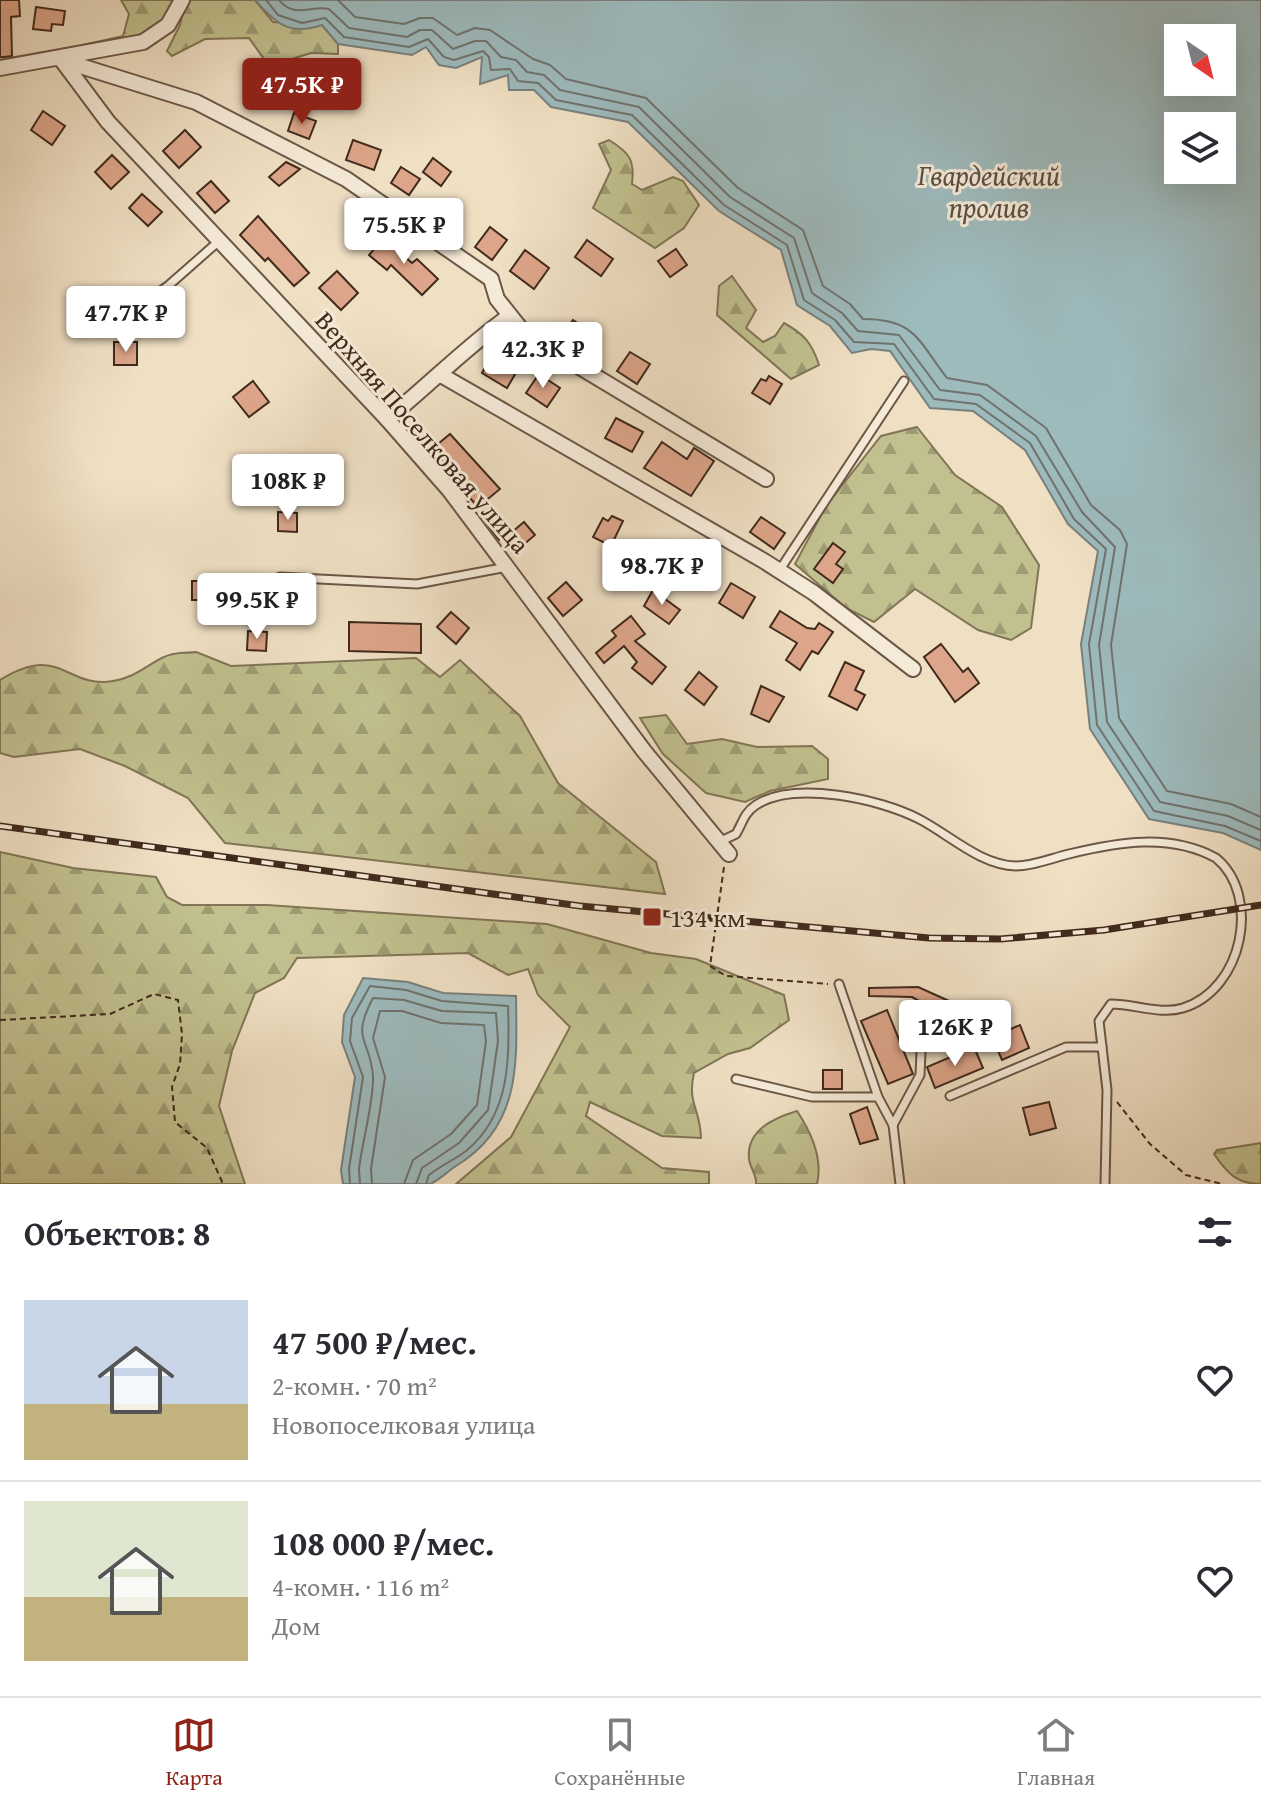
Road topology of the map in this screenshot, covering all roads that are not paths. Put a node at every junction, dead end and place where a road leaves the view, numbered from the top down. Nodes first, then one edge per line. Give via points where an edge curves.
1 (182, 0) edge
2 (61, 59) junction
3 (0, 68) edge
4 (220, 240) junction
5 (127, 315) dead end
6 (508, 317) junction
7 (441, 375) junction
8 (904, 381) dead end
9 (387, 419) junction
10 (766, 479) dead end
11 (509, 566) junction
12 (779, 571) junction
13 (204, 616) dead end
14 (913, 669) dead end
15 (719, 842) junction
16 (729, 854) road end
17 (839, 984) road end
18 (922, 1028) dead end
19 (1102, 1047) junction
20 (736, 1079) dead end
21 (950, 1096) dead end
22 (878, 1097) junction
23 (893, 1125) junction
24 (900, 1184) edge
25 (1105, 1184) edge

1 - 2 street via 168,25 143,42
2 - 3 street
2 - 4 street, Верхняя Поселковая улица via 108,122
2 - 6 street via 196,102 346,179 491,279
4 - 5 lane
4 - 9 street, Верхняя Поселковая улица
6 - 7 street
6 - 10 street via 548,351
7 - 9 street
7 - 12 street
8 - 12 lane
9 - 11 street, Верхняя Поселковая улица
11 - 13 lane via 417,584 280,577
11 - 15 street, Верхняя Поселковая улица via 615,713
12 - 14 street
15 - 16 street, Верхняя Поселковая улица
15 - 19 lane via 736,834 742,817 756,805 790,793 896,808 1004,864 1029,865 1131,842 1173,842 1217,859 1248,892 1251,920 1242,962 1215,991 1182,1009 1107,1007 1099,1021
17 - 22 lane
18 - 23 lane via 920,1075
19 - 21 lane via 1066,1047
19 - 25 lane via 1107,1090
20 - 22 lane via 812,1097
22 - 23 lane
23 - 24 lane

